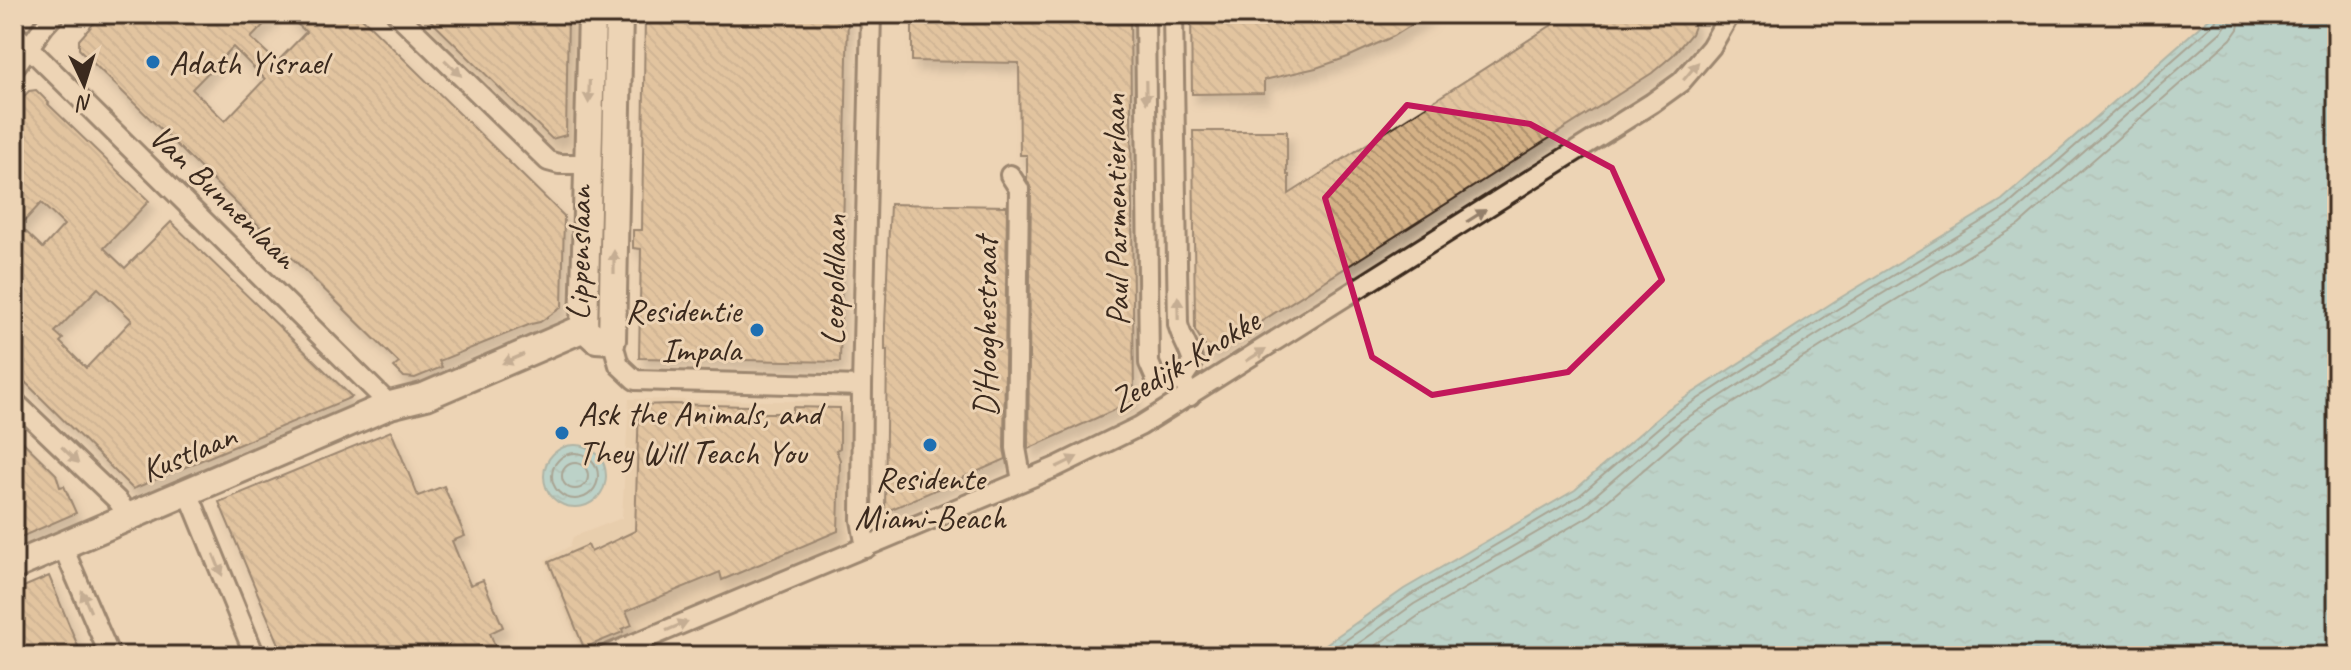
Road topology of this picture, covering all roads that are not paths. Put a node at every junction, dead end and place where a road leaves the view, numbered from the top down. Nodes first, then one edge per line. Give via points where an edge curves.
1 (55, 14) edge
2 (397, 14) edge
3 (592, 14) edge
4 (619, 14) edge
5 (871, 14) edge
6 (1145, 14) edge
7 (1173, 14) edge
8 (1730, 14) edge
9 (14, 33) edge
10 (28, 47) junction
11 (14, 68) edge
12 (587, 164) junction
13 (1010, 175) dead end
14 (584, 328) junction
15 (612, 340) junction
16 (1182, 379) junction
17 (862, 386) junction
18 (1190, 396) junction
19 (14, 401) edge
20 (390, 405) junction
21 (1022, 481) junction
22 (188, 492) junction
23 (129, 516) junction
24 (62, 545) junction
25 (866, 548) junction
26 (14, 566) edge
27 (110, 656) edge
28 (255, 656) edge
29 (605, 656) edge

1 - 10 street
2 -> 12 street via 548,161
3 -> 12 street, Lippenslaan
15 -> 4 street, Lippenslaan
5 - 17 street, Leopoldlaan
6 -> 16 street, Paul Parmentierlaan via 1149,363 1155,377
16 -> 7 street, Paul Parmentierlaan via 1193,363 1178,324
18 -> 8 street, Zeedijk-Knokke via 1662,96 1711,47
9 - 10 street, Van Bunnenlaan
10 - 11 street
10 - 20 street, Van Bunnenlaan
12 - 14 street, Lippenslaan
13 - 21 street, D'Hooghestraat via 1019,189 1016,448
14 - 15 street, Lippenslaan via 596,339
14 -> 20 street, Kustlaan via 426,396
15 - 17 street via 619,365 635,380
16 - 18 street
17 - 25 street, Leopoldlaan via 861,520
21 -> 18 street, Zeedijk-Knokke via 1140,426
19 -> 23 street
20 - 22 street, Kustlaan
21 - 25 street, Zeedijk-Knokke
22 - 23 street, Kustlaan
22 -> 28 street
23 - 24 street, Kustlaan
24 - 26 street, Kustlaan
27 -> 24 street
29 -> 25 street, Zeedijk-Knokke

